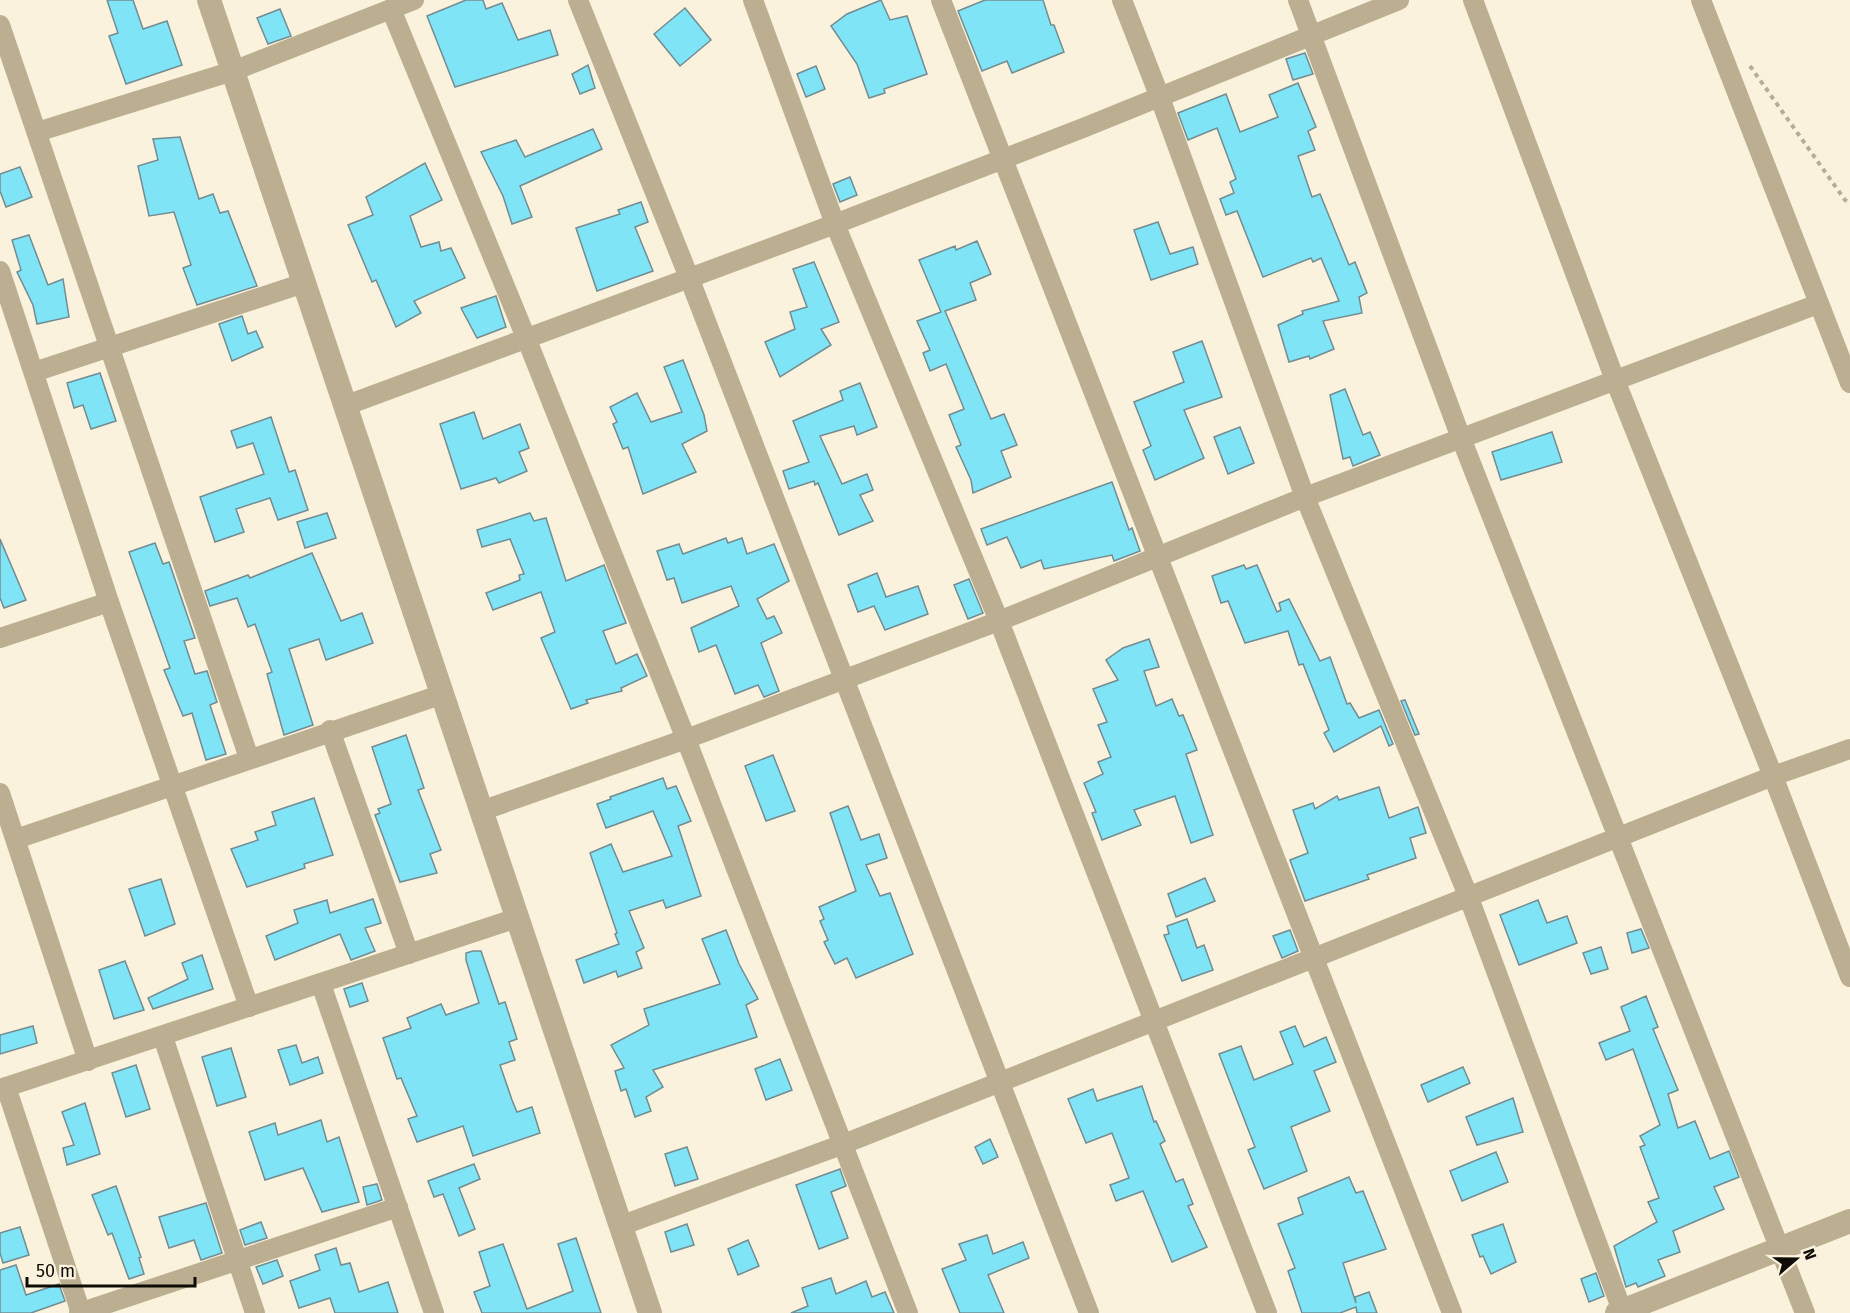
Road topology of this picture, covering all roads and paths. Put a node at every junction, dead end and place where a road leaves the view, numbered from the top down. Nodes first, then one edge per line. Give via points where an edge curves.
1 (208, 0) edge
2 (414, 0) edge
3 (578, 0) edge
4 (753, 0) edge
5 (941, 0) edge
6 (1122, 0) edge
7 (1298, 0) edge
8 (1399, 0) edge
9 (1473, 0) edge
10 (1701, 0) edge
11 (391, 9) junction
12 (0, 25) edge
13 (1312, 34) junction
14 (1744, 57) dead end
15 (233, 71) junction
16 (1159, 95) junction
17 (37, 132) junction
18 (1003, 158) junction
19 (1850, 203) edge
20 (835, 224) junction
21 (0, 271) edge
22 (690, 280) junction
23 (304, 283) junction
24 (1818, 304) junction
25 (527, 340) junction
26 (109, 347) junction
27 (34, 372) junction
28 (1615, 380) junction
29 (1850, 383) edge
30 (347, 405) junction
31 (1461, 438) junction
32 (1305, 497) junction
33 (1157, 557) junction
34 (109, 602) junction
35 (999, 621) junction
36 (0, 638) edge
37 (843, 679) junction
38 (440, 695) junction
39 (330, 730) junction
40 (686, 739) junction
41 (1850, 749) edge
42 (249, 759) junction
43 (1773, 776) junction
44 (173, 785) junction
45 (0, 793) edge
46 (481, 812) junction
47 (16, 839) junction
48 (1620, 839) junction
49 (1469, 898) junction
50 (518, 918) junction
51 (410, 954) junction
52 (1313, 959) junction
53 (1850, 976) edge
54 (321, 984) junction
55 (249, 1007) junction
56 (1153, 1021) junction
57 (163, 1037) junction
58 (88, 1061) junction
59 (998, 1081) junction
60 (3, 1088) edge
61 (841, 1145) junction
62 (398, 1207) junction
63 (1850, 1221) edge
64 (620, 1226) junction
65 (1779, 1248) junction
66 (237, 1260) junction
67 (1621, 1312) edge
68 (80, 1313) edge
69 (255, 1313) edge
70 (434, 1313) edge
71 (650, 1313) edge
72 (908, 1313) edge
73 (1089, 1313) edge
74 (1267, 1313) edge
75 (1452, 1313) edge
76 (1805, 1313) edge

1 - 15 street
2 - 11 street
3 - 22 street
4 - 20 street
5 - 18 street
6 - 16 street
7 - 13 street
8 - 13 street
9 - 28 street
10 - 24 street
11 - 15 street
11 - 25 street
12 - 17 street
13 - 16 street
13 - 31 street
14 - 19 path
15 - 17 street
15 - 23 street
16 - 18 street
16 - 32 street
17 - 26 street
18 - 20 street
18 - 33 street
20 - 22 street
20 - 35 street
21 - 27 street
22 - 25 street
22 - 37 street
23 - 26 street
23 - 30 street
24 - 28 street
24 - 29 street
25 - 30 street
25 - 40 street
26 - 27 street
26 - 42 street
27 - 34 street
28 - 31 street
28 - 43 street
30 - 38 street
31 - 32 street
31 - 48 street
32 - 33 street
32 - 49 street
33 - 35 street
33 - 52 street
34 - 36 street
34 - 44 street
35 - 37 street
35 - 56 street
37 - 40 street
37 - 59 street
38 - 39 street
38 - 46 street
39 - 42 street
39 - 51 street
40 - 46 street
40 - 61 street
41 - 43 street
42 - 44 street
43 - 48 street
43 - 53 street
44 - 47 street
44 - 55 street
45 - 47 street
46 - 50 street
47 - 58 street
48 - 49 street
48 - 65 street
49 - 52 street
49 - 67 street
50 - 51 street
50 - 64 street
51 - 54 street
52 - 56 street
52 - 75 street
54 - 55 street
54 - 62 street
55 - 57 street
56 - 59 street
56 - 74 street
57 - 58 street
57 - 66 street
58 - 60 street
59 - 61 street
59 - 73 street
60 - 68 street
61 - 64 street
61 - 72 street
62 - 66 street
62 - 70 street
63 - 65 street
64 - 71 street
65 - 67 street
65 - 76 street
66 - 68 street
66 - 69 street

